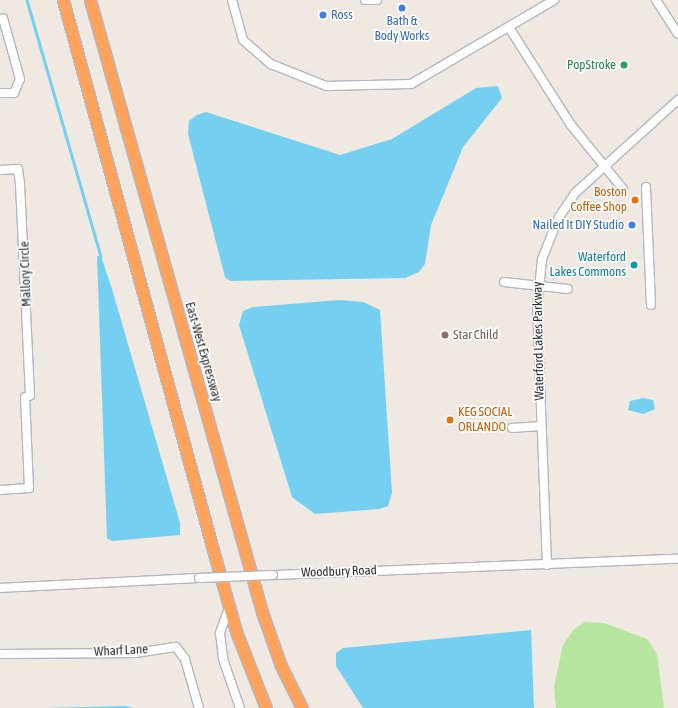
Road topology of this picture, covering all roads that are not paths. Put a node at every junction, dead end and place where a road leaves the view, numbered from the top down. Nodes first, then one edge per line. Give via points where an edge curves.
1 (63, 0) edge
2 (90, 0) edge
3 (232, 0) edge
4 (365, 0) edge
5 (377, 0) edge
6 (554, 0) edge
7 (656, 0) edge
8 (3, 18) dead end
9 (510, 29) junction
10 (678, 34) edge
11 (0, 93) edge
12 (678, 100) edge
13 (603, 164) junction
14 (0, 170) edge
15 (646, 187) dead end
16 (623, 189) dead end
17 (504, 282) dead end
18 (537, 286) junction
19 (568, 289) dead end
20 (651, 305) dead end
21 (541, 426) junction
22 (512, 428) dead end
23 (0, 490) edge
24 (678, 560) edge
25 (547, 565) junction
26 (0, 588) edge
27 (229, 608) junction
28 (0, 654) edge
29 (199, 708) edge
30 (240, 708) edge
31 (266, 708) edge
32 (302, 708) edge

1 - 27 highway
2 - 32 highway, East-West Expressway via 262,612 281,666
3 - 9 street via 244,40 271,64 326,86 411,84
4 - 5 street
6 - 9 street
7 - 10 street
8 - 11 street via 20,79 14,93
9 - 13 street via 572,125
12 - 13 street, Waterford Lakes Parkway
13 - 16 street
13 - 18 street, Waterford Lakes Parkway via 574,193 558,217 544,251
14 - 23 street, Mallory Circle via 18,169 20,184 29,488
15 - 20 street
17 - 18 street
18 - 19 street
18 - 21 street, Waterford Lakes Parkway
21 - 22 street
21 - 25 street, Waterford Lakes Parkway
24 - 25 street, Woodbury Road
25 - 26 street, Woodbury Road, bridge
27 - 30 street via 220,633 223,659
27 - 31 highway
28 - 29 street, Wharf Lane via 135,653 176,648 185,659

